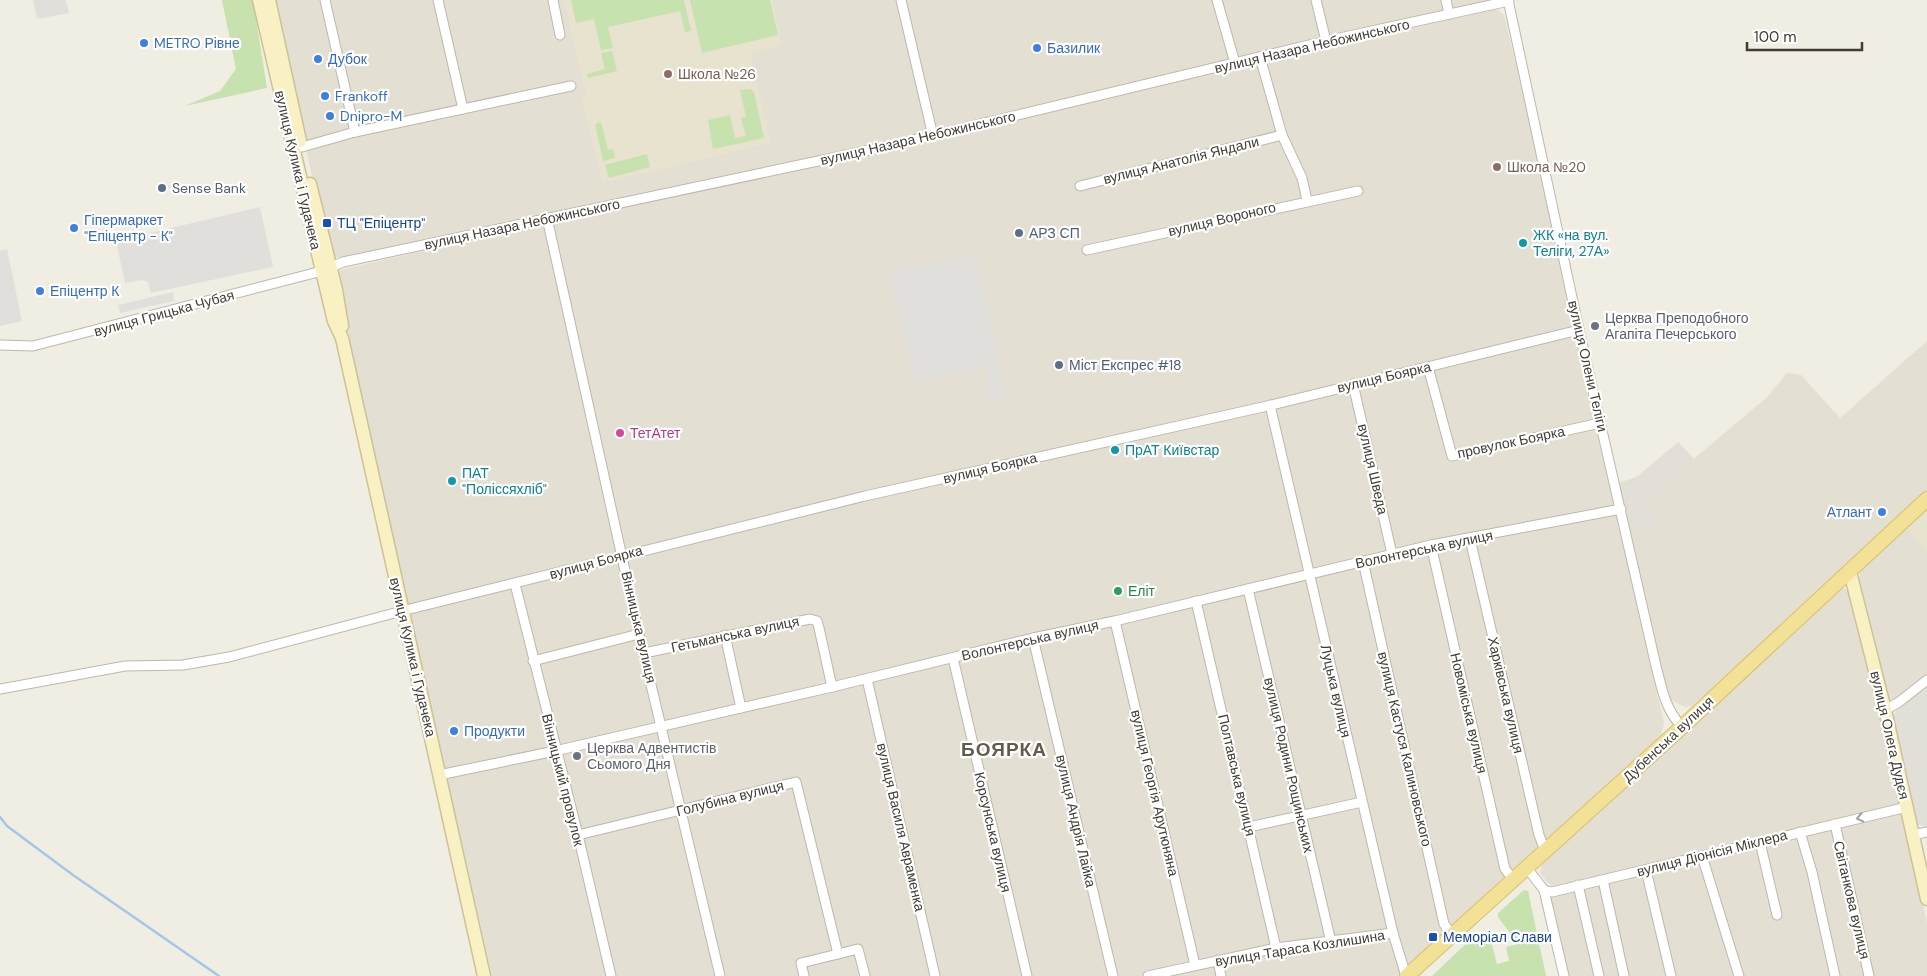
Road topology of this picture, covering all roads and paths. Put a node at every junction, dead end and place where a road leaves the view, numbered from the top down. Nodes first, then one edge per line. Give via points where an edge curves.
1 (259, 0) edge
2 (269, 0) edge
3 (325, 0) edge
4 (438, 0) edge
5 (553, 0) edge
6 (901, 0) edge
7 (1217, 0) edge
8 (1316, 0) edge
9 (1446, 0) edge
10 (1509, 1) edge
11 (1450, 14) junction
12 (560, 35) dead end
13 (1326, 42) junction
14 (1260, 57) junction
15 (1235, 63) junction
16 (571, 86) dead end
17 (463, 109) junction
18 (355, 132) junction
19 (1282, 135) junction
20 (933, 136) junction
21 (302, 147) junction
22 (1080, 186) dead end
23 (1358, 191) dead end
24 (1307, 200) junction
25 (547, 218) junction
26 (1087, 250) dead end
27 (326, 269) junction
28 (1579, 330) junction
29 (0, 345) edge
30 (1428, 367) junction
31 (1353, 384) junction
32 (1270, 405) junction
33 (1600, 423) junction
34 (1927, 499) edge
35 (1621, 509) junction
36 (1470, 539) junction
37 (1431, 545) junction
38 (1392, 554) junction
39 (622, 555) junction
40 (1363, 561) junction
41 (1850, 572) junction
42 (1309, 575) junction
43 (515, 584) junction
44 (1248, 589) junction
45 (1196, 601) junction
46 (402, 611) junction
47 (1115, 621) junction
48 (639, 634) junction
49 (725, 635) junction
50 (1033, 638) junction
51 (644, 654) junction
52 (953, 658) junction
53 (533, 661) junction
54 (867, 679) junction
55 (1927, 680) edge
56 (832, 688) junction
57 (0, 689) edge
58 (741, 708) junction
59 (1885, 710) junction
60 (662, 725) junction
61 (1682, 727) junction
62 (556, 751) junction
63 (439, 775) junction
64 (1362, 802) junction
65 (1907, 807) junction
66 (681, 810) junction
67 (1301, 816) junction
68 (1835, 824) junction
69 (1249, 827) junction
70 (1800, 832) junction
71 (1927, 832) edge
72 (578, 835) junction
73 (1913, 835) junction
74 (1760, 842) junction
75 (1545, 851) junction
76 (1702, 856) junction
77 (1527, 868) junction
78 (1646, 870) junction
79 (1514, 878) junction
80 (1603, 880) junction
81 (1578, 886) junction
82 (1544, 890) junction
83 (1927, 899) edge
84 (1777, 915) dead end
85 (1393, 933) junction
86 (1452, 935) junction
87 (1331, 942) junction
88 (1276, 948) junction
89 (838, 954) junction
90 (1218, 960) junction
91 (1195, 965) junction
92 (484, 976) edge
93 (611, 976) edge
94 (720, 976) edge
95 (804, 976) edge
96 (864, 976) edge
97 (935, 976) edge
98 (1026, 976) edge
99 (1113, 976) edge
100 (1148, 976) edge
101 (1221, 976) edge
102 (1407, 976) edge
103 (1564, 976) edge
104 (1599, 976) edge
105 (1624, 976) edge
106 (1670, 976) edge
107 (1739, 976) edge
108 (1835, 976) edge
109 (1869, 976) edge

1 - 27 main road, вулиця Кулика і Гудачека
2 - 21 main road, вулиця Кулика і Гудачека
3 - 18 street
4 - 17 street
5 - 12 street
6 - 20 street
7 - 15 street
8 - 13 street
9 - 11 street
10 - 11 street, вулиця Назара Небожинського
10 - 28 street, вулиця Олени Теліги
11 - 13 street, вулиця Назара Небожинського
13 - 14 street, вулиця Назара Небожинського
14 - 15 street, вулиця Назара Небожинського
14 - 19 street
15 - 20 street, вулиця Назара Небожинського
16 - 17 street
17 - 18 street
18 - 21 street
19 - 22 street, вулиця Анатолія Яндали
19 - 24 street via 1302,178
20 - 25 street, вулиця Назара Небожинського
21 - 27 main road, вулиця Кулика і Гудачека
23 - 24 street, вулиця Вороного
24 - 26 street, вулиця Вороного
25 - 27 street, вулиця Назара Небожинського via 343,262
25 - 39 street, Вінницька вулиця
27 - 29 street, вулиця Грицька Чубая via 33,346
27 - 46 main road, вулиця Кулика і Гудачека via 334,321 342,338
28 - 30 street, вулиця Боярка
28 - 33 street, вулиця Олени Теліги
30 - 31 street, вулиця Боярка
30 - 33 street, провулок Боярка via 1452,456
31 - 32 street, вулиця Боярка
31 - 38 street, вулиця Шведа
32 - 39 street, вулиця Боярка via 865,496
32 - 42 street, Луцька вулиця
33 - 35 street, вулиця Олени Теліги
34 - 41 main road, Дубенська вулиця
35 - 36 street, Волонтерська вулиця
35 - 61 street, вулиця Олени Теліги via 1665,702
36 - 37 street, Волонтерська вулиця
36 - 75 street, Харківська вулиця
37 - 38 street, Волонтерська вулиця
37 - 79 street, Новоміська вулиця via 1505,869
38 - 40 street, Волонтерська вулиця
39 - 43 street, вулиця Боярка
39 - 48 street, Вінницька вулиця
40 - 42 street, Волонтерська вулиця
40 - 86 street, вулиця Кастуся Калиновського via 1444,924
41 - 59 main road, вулиця Олега Дудєя
41 - 61 main road, Дубенська вулиця
42 - 44 street, Волонтерська вулиця
42 - 64 street, Луцька вулиця
43 - 46 street, вулиця Боярка
43 - 53 street, Вінницький провулок
44 - 45 street, Волонтерська вулиця
44 - 67 street, вулиця Родини Рощинських
45 - 47 street, Волонтерська вулиця
45 - 69 street, Полтавська вулиця
46 - 57 street, вулиця Боярка via 229,657 183,665 125,666
46 - 63 main road, вулиця Кулика і Гудачека
47 - 50 street, Волонтерська вулиця
47 - 91 street, вулиця Георгія Арутюняна
48 - 51 street, Вінницька вулиця
48 - 53 street
49 - 51 street, Гетьманська вулиця
49 - 56 street, Гетьманська вулиця via 790,622 817,621
49 - 58 street
50 - 52 street, Волонтерська вулиця
50 - 99 street, вулиця Андрія Лайка
51 - 60 street, Вінницька вулиця
52 - 54 street, Волонтерська вулиця
52 - 98 street, Корсунська вулиця
53 - 62 street, Вінницький провулок
54 - 56 street, Волонтерська вулиця
54 - 97 street, вулиця Василя Авраменка
55 - 59 street
56 - 58 street, Волонтерська вулиця
58 - 60 street, Волонтерська вулиця
59 - 65 main road, вулиця Олега Дудєя
60 - 62 street, Волонтерська вулиця
60 - 66 street, Вінницька вулиця
61 - 75 main road, Дубенська вулиця
62 - 63 street, Волонтерська вулиця
62 - 72 street, Вінницький провулок
63 - 92 main road, вулиця Кулика і Гудачека
64 - 67 street
64 - 85 street, Луцька вулиця
65 -> 68 street, вулиця Діонісія Міклера
65 - 73 main road, вулиця Олега Дудєя
66 - 72 street, Голубина вулиця
66 - 89 street, Голубина вулиця via 796,782
66 - 94 street, Вінницька вулиця
67 - 69 street
67 - 87 street, вулиця Родини Рощинських
68 - 70 street, вулиця Діонісія Міклера
68 - 109 street, Світанкова вулиця
69 - 88 street, Полтавська вулиця
70 - 74 street, вулиця Діонісія Міклера
70 - 108 street
71 - 73 street
72 - 93 street, Вінницький провулок
73 - 83 main road, вулиця Олега Дудєя
74 - 76 street, вулиця Діонісія Міклера
74 - 84 street
75 - 77 main road, Дубенська вулиця
76 - 78 street, вулиця Діонісія Міклера
76 - 107 street
77 - 79 main road, Дубенська вулиця
77 - 82 street
78 - 80 street, вулиця Діонісія Міклера
78 - 106 street
79 - 86 main road, Дубенська вулиця
80 - 81 street, вулиця Діонісія Міклера
80 - 105 street
81 - 82 street, вулиця Діонісія Міклера via 1552,892
81 - 104 street
82 - 103 street
85 - 87 street, вулиця Тараса Козлишина
85 - 102 street, Луцька вулиця
86 - 102 main road, Дубенська вулиця
87 - 88 street, вулиця Тараса Козлишина
88 - 90 street, вулиця Тараса Козлишина
89 - 95 street via 801,964
89 - 96 street via 858,949
90 - 91 street, вулиця Тараса Козлишина
90 - 101 street
91 - 100 street, вулиця Тараса Козлишина

